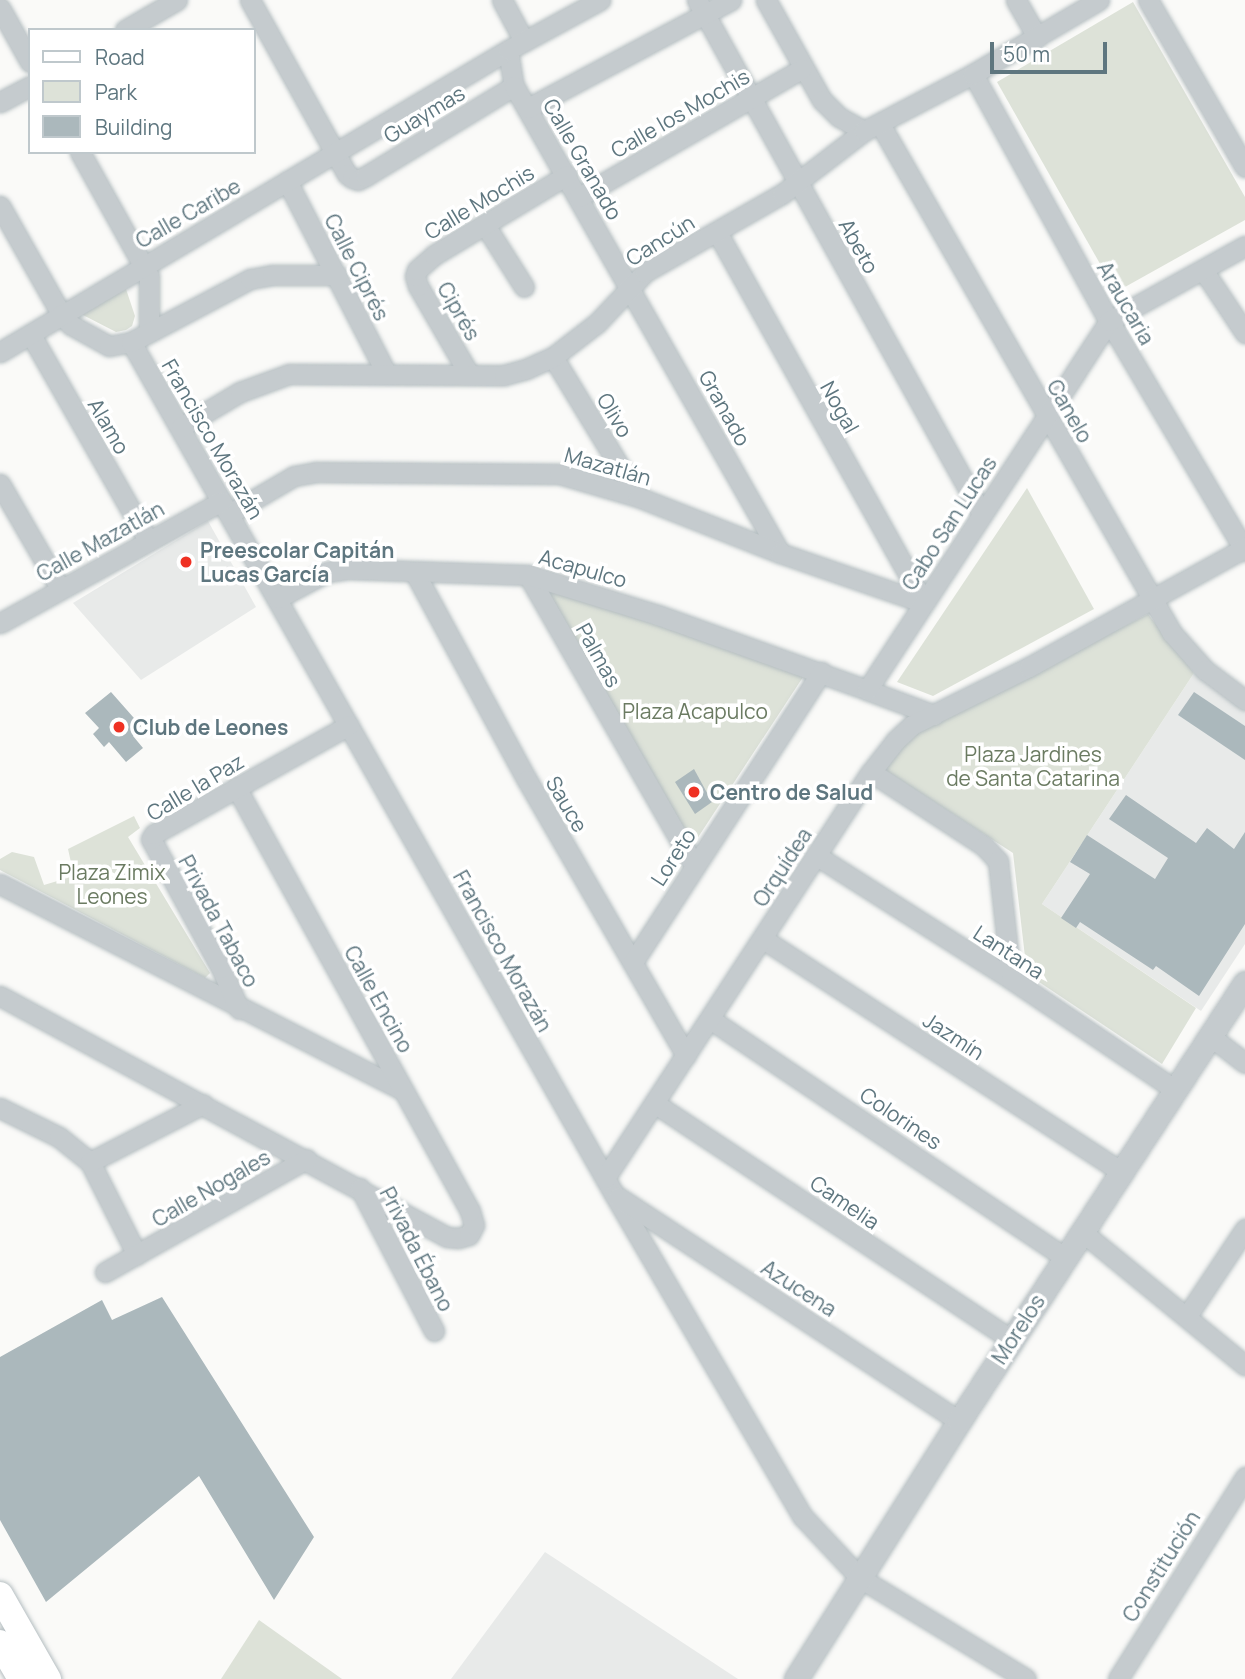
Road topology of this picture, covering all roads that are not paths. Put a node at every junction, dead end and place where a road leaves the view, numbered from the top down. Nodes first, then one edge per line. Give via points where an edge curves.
1 (177, 0) edge
2 (250, 0) edge
3 (502, 0) edge
4 (600, 0) edge
5 (731, 0) edge
6 (766, 0) edge
7 (1016, 0) edge
8 (1099, 0) edge
9 (1149, 0) edge
10 (701, 7) edge
11 (0, 8) edge
12 (128, 28) edge
13 (1037, 37) junction
14 (516, 45) junction
15 (28, 58) edge
16 (802, 69) junction
17 (973, 74) junction
18 (514, 86) junction
19 (28, 87) edge
20 (751, 99) junction
21 (0, 102) edge
22 (528, 108) junction
23 (872, 127) junction
24 (335, 153) junction
25 (81, 154) edge
26 (1245, 167) edge
27 (567, 175) junction
28 (287, 181) junction
29 (797, 181) junction
30 (579, 197) junction
31 (0, 206) edge
32 (485, 225) junction
33 (717, 232) junction
34 (1245, 246) edge
35 (144, 265) junction
36 (417, 270) joint
37 (1203, 270) junction
38 (337, 275) junction
39 (523, 287) dead end
40 (629, 287) junction
41 (61, 314) junction
42 (1110, 321) junction
43 (149, 330) junction
44 (1244, 332) edge
45 (31, 335) junction
46 (131, 342) junction
47 (0, 352) edge
48 (553, 357) junction
49 (386, 373) junction
50 (469, 374) junction
51 (1047, 416) junction
52 (181, 427) junction
53 (0, 484) edge
54 (638, 497) junction
55 (225, 507) junction
56 (982, 514) junction
57 (148, 540) junction
58 (1245, 549) edge
59 (780, 553) junction
60 (415, 573) junction
61 (528, 575) junction
62 (60, 588) junction
63 (278, 598) junction
64 (1151, 600) junction
65 (925, 603) junction
66 (0, 623) edge
67 (821, 672) junction
68 (867, 690) junction
69 (1245, 700) edge
70 (934, 715) junction
71 (349, 725) junction
72 (871, 772) junction
73 (236, 787) junction
74 (158, 854) joint
75 (817, 856) junction
76 (694, 865) junction
77 (0, 884) edge
78 (763, 939) junction
79 (634, 962) junction
80 (1012, 979) junction
81 (1245, 983) edge
82 (0, 996) edge
83 (239, 1009) junction
84 (710, 1019) junction
85 (1210, 1036) junction
86 (686, 1055) junction
87 (1245, 1063) edge
88 (1174, 1089) junction
89 (403, 1090) junction
90 (654, 1103) junction
91 (203, 1104) junction
92 (0, 1108) edge
93 (306, 1159) junction
94 (90, 1162) junction
95 (1120, 1171) junction
96 (609, 1186) junction
97 (360, 1188) junction
98 (1245, 1228) edge
99 (1081, 1231) junction
100 (137, 1255) junction
101 (1065, 1258) junction
102 (105, 1272) dead end
103 (1187, 1316) junction
104 (434, 1331) dead end
105 (1011, 1339) junction
106 (1245, 1365) edge
107 (959, 1420) junction
108 (1245, 1478) edge
109 (860, 1578) junction
110 (1, 1600) edge
111 (0, 1643) edge
112 (20, 1679) edge
113 (48, 1679) edge
114 (796, 1679) edge
115 (1026, 1679) edge
116 (1118, 1679) edge

1 - 12 street
2 - 24 street
3 - 14 street, Calle Granado
4 - 14 street, Calle Caribe
5 - 10 street
6 - 16 street
7 - 13 street
8 - 13 street, Cancún
9 - 26 street
10 - 20 street, Abeto
10 - 22 street
11 - 15 street
13 - 17 street, Cancún
14 - 18 street, Calle Granado
14 - 24 street, Calle Caribe
16 - 20 street, Calle los Mochis
16 - 23 street via 839,117
17 - 23 street, Cancún
17 - 42 street, Araucaria
18 - 22 street, Calle Granado
18 - 24 street, Guaymas via 358,180 347,174
19 - 21 street
20 - 29 street, Abeto
20 - 30 street, Calle los Mochis
22 - 27 street, Calle Granado
23 - 29 street, Cancún
23 - 51 street, Canelo
24 - 28 street, Calle Caribe
25 - 35 street
27 - 30 street, Calle Granado
27 - 32 street, Calle Mochis
28 - 35 street, Calle Caribe
28 - 38 street, Calle Ciprés
29 - 33 street, Cancún
29 - 56 street, Abeto
30 - 40 street, Calle Granado
31 - 41 street
32 - 36 street, Calle Mochis
32 - 39 street
33 - 40 street, Cancún via 645,272
33 - 65 street, Nogal
34 - 37 street
35 - 41 street, Calle Caribe
35 - 43 street via 151,286
36 - 50 street, Ciprés via 418,286
37 - 42 street
37 - 44 street
38 - 43 street via 250,279
38 - 49 street, Calle Ciprés
40 - 48 street, Cancún via 597,323
40 - 59 street, Granado
41 - 45 street, Calle Caribe
41 - 46 street via 90,338 109,346
42 - 51 street, Cabo San Lucas
42 - 58 street, Araucaria
43 - 46 street
45 - 47 street, Calle Caribe
45 - 57 street, Alamo
46 - 52 street, Francisco Morazán
48 - 50 street, Cancún via 504,375
48 - 54 street, Olivo
49 - 50 street, Cancún
49 - 52 street, Cancún via 289,374 240,392
51 - 56 street, Cabo San Lucas
51 - 64 street, Canelo
52 - 55 street, Francisco Morazán
53 - 62 street
54 - 55 street, Mazatlán via 559,474 316,472 294,476
54 - 59 street, Mazatlán
55 - 57 street, Calle Mazatlán
55 - 63 street, Francisco Morazán
56 - 65 street, Cabo San Lucas
57 - 62 street, Calle Mazatlán
58 - 64 street, Orquídea
59 - 65 street, Mazatlán
60 - 61 street, Acapulco
60 - 63 street, Acapulco via 327,572
60 - 79 street, Sauce via 527,780
61 - 67 street, Acapulco
61 - 76 street, Palmas
62 - 66 street, Calle Mazatlán
63 - 71 street, Francisco Morazán
64 - 69 street, Canelo via 1189,655
64 - 70 street, Orquídea
65 - 68 street, Cabo San Lucas
67 - 68 street, Acapulco
67 - 76 street, Loreto
68 - 70 street
70 - 72 street, Orquídea via 912,725
71 - 73 street, Calle la Paz
71 - 96 street, Francisco Morazán
72 - 75 street, Orquídea
72 - 80 street via 984,846 998,861
73 - 74 street, Calle la Paz via 154,834 151,839
73 - 89 street, Calle Encino
74 - 83 street, Privada Tabaco
75 - 78 street, Orquídea
75 - 80 street, Lantana
76 - 79 street, Loreto
77 - 83 street
78 - 84 street, Orquídea
78 - 95 street, Jazmín
79 - 86 street, Sauce
80 - 88 street, Lantana
81 - 85 street, Morelos
82 - 91 street
83 - 89 street
84 - 86 street, Orquídea
84 - 101 street, Colorines
85 - 87 street
85 - 88 street, Morelos
86 - 90 street, Orquídea
88 - 95 street, Morelos
89 - 97 street, Calle Encino via 474,1225 469,1235 447,1237
90 - 96 street, Orquídea
90 - 105 street, Camelia
91 - 93 street
91 - 94 street
92 - 94 street via 59,1138
93 - 97 street
93 - 100 street, Calle Nogales
94 - 100 street
95 - 99 street, Morelos
96 - 107 street, Azucena
96 - 109 street, Francisco Morazán via 803,1517
97 - 104 street, Privada Ébano
98 - 103 street
99 - 101 street, Morelos
99 - 103 street
100 - 102 street, Calle Nogales
101 - 105 street, Morelos
103 - 106 street
105 - 107 street, Morelos
107 - 109 street, Morelos
108 - 116 street, Constitución
109 - 114 street, Morelos
109 - 115 street, Francisco Morazán
110 - 113 main road
111 - 112 main road

